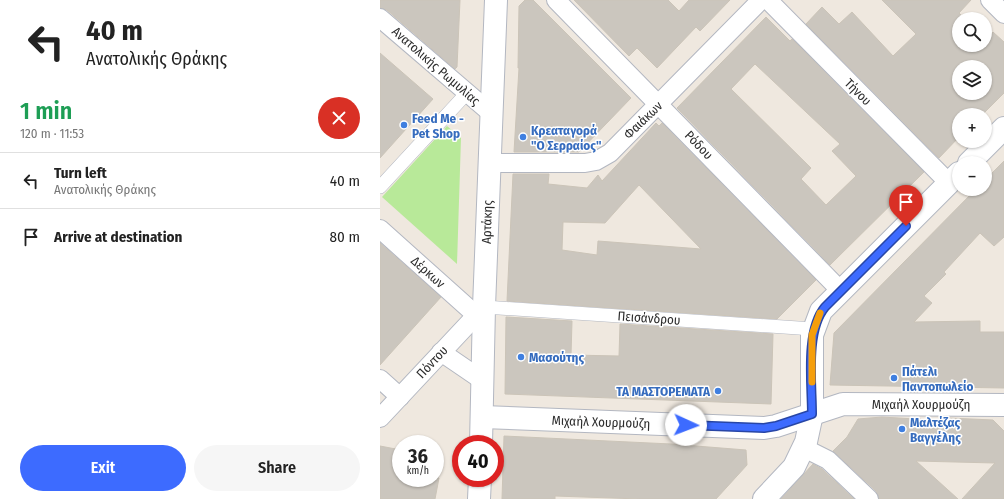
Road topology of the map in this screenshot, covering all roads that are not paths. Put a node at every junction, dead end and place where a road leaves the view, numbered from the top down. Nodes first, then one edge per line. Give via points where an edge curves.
1 (496, 0) edge
2 (556, 0) edge
3 (761, 0) edge
4 (768, 0) edge
5 (990, 0) edge
6 (1004, 14) edge
7 (380, 18) edge
8 (466, 94) junction
9 (659, 104) junction
10 (492, 114) junction
11 (1004, 128) edge
12 (976, 156) edge
13 (490, 162) junction
14 (952, 176) edge
15 (952, 180) edge
16 (380, 187) edge
17 (380, 230) edge
18 (841, 291) junction
19 (480, 311) junction
20 (813, 329) junction
21 (441, 352) junction
22 (380, 379) edge
23 (482, 380) junction
24 (400, 397) junction
25 (1004, 405) edge
26 (812, 414) junction
27 (482, 417) junction
28 (380, 418) edge
29 (481, 435) edge
30 (804, 448) junction
31 (480, 487) edge
32 (479, 499) edge
33 (764, 499) edge
34 (869, 499) edge

1 - 10 street, Αρτάκης
2 - 9 street, Ρόδου
3 - 9 street, Φαιάκων
4 - 14 street, Τήνου
5 - 6 street
7 - 8 street, Ανατολικής Ρωμυλίας
8 - 10 street, Ανατολικής Ρωμυλίας
8 - 16 street
9 - 13 street, Φαιάκων via 610,153 596,161
9 - 18 street, Ρόδου
10 - 13 street, Αρτάκης
11 - 12 street
13 - 19 street, Αρτάκης
15 - 18 street
17 - 19 street, Δέρκων
18 - 20 street via 821,311
19 - 20 street, Πεισάνδρου
19 - 21 street, Πόντου
19 - 23 street, Αρτάκης
20 - 26 street
21 - 23 street
21 - 24 street, Πόντου
22 - 24 street
23 - 27 street, Αρτάκης
24 - 28 street, Πόντου
25 - 26 street, Μιχαήλ Χουρμούζη via 848,404
26 - 27 street, Μιχαήλ Χουρμούζη via 764,428
26 - 30 street
27 - 29 street, Αρτάκης
30 - 33 street via 794,467
30 - 34 street via 828,460
31 - 32 street

